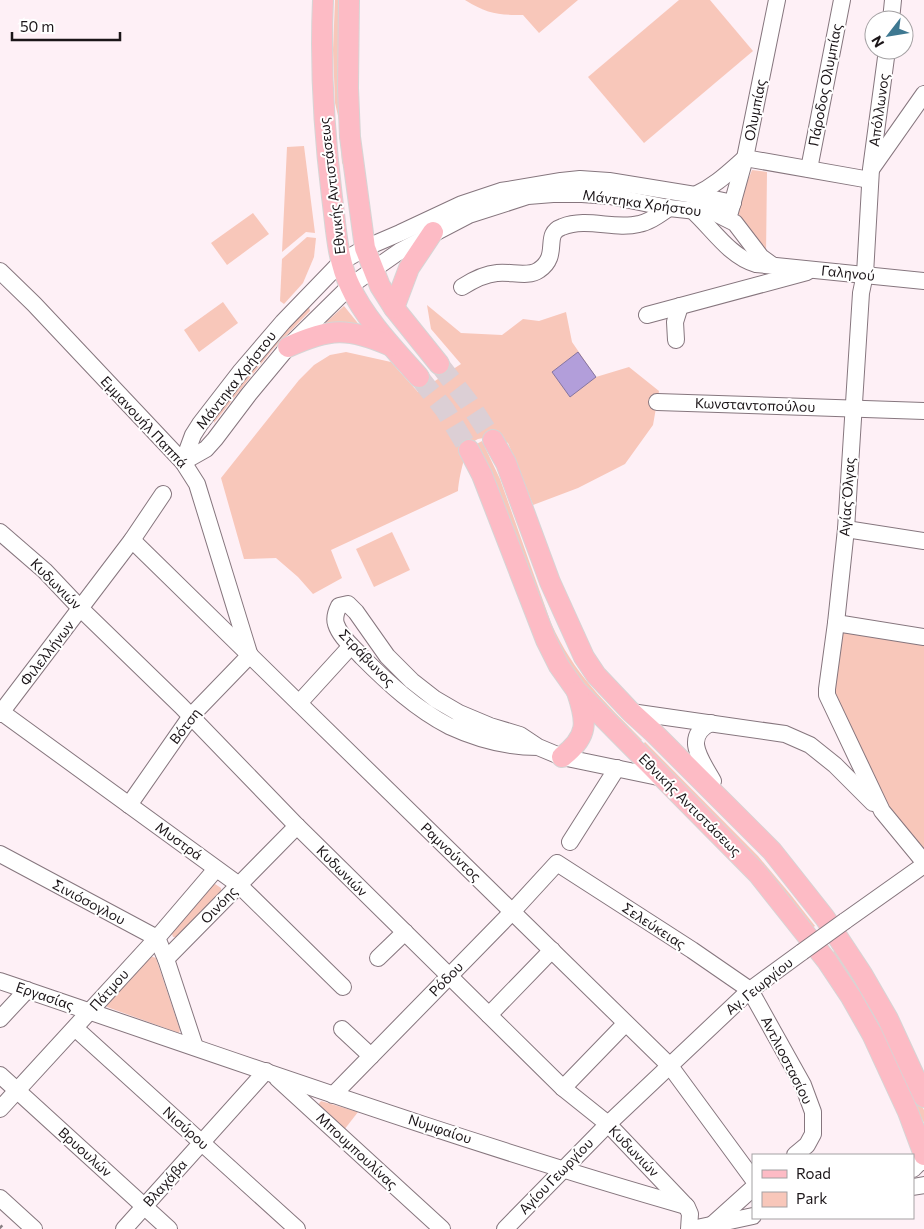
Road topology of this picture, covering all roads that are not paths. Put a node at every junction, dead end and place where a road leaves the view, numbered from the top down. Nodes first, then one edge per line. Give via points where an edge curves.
1 (323, 0) edge
2 (349, 0) edge
3 (777, 0) edge
4 (842, 0) edge
5 (885, 60) edge
6 (924, 94) edge
7 (745, 158) junction
8 (809, 169) junction
9 (870, 174) junction
10 (694, 202) junction
11 (669, 208) junction
12 (730, 211) junction
13 (433, 232) junction
14 (725, 244) junction
15 (365, 248) junction
16 (341, 262) junction
17 (772, 265) junction
18 (372, 270) junction
19 (817, 270) junction
20 (2, 271) edge
21 (865, 274) junction
22 (924, 281) edge
23 (350, 286) junction
24 (462, 287) dead end
25 (680, 306) junction
26 (394, 308) junction
27 (647, 315) dead end
28 (676, 340) dead end
29 (288, 347) junction
30 (393, 347) junction
31 (440, 364) tunnel mouth
32 (419, 377) tunnel mouth
33 (657, 402) dead end
34 (853, 409) junction
35 (924, 411) edge
36 (493, 440) tunnel mouth
37 (469, 450) tunnel mouth
38 (183, 462) junction
39 (163, 494) dead end
40 (846, 529) junction
41 (0, 532) edge
42 (132, 540) junction
43 (924, 541) edge
44 (81, 608) junction
45 (836, 623) junction
46 (924, 637) edge
47 (351, 646) junction
48 (250, 655) junction
49 (576, 690) junction
50 (299, 703) junction
51 (0, 712) edge
52 (631, 712) junction
53 (191, 716) junction
54 (710, 723) junction
55 (538, 747) junction
56 (562, 757) junction
57 (617, 768) junction
58 (663, 778) junction
59 (713, 781) dead end
60 (129, 805) junction
61 (882, 811) junction
62 (297, 826) junction
63 (570, 842) dead end
64 (0, 854) edge
65 (557, 863) joint
66 (924, 864) edge
67 (216, 869) junction
68 (239, 885) junction
69 (512, 912) junction
70 (405, 932) junction
71 (157, 938) junction
72 (552, 950) junction
73 (378, 958) dead end
74 (166, 959) junction
75 (449, 976) junction
76 (0, 981) edge
77 (344, 987) dead end
78 (27, 990) junction
79 (750, 990) junction
80 (90, 1011) junction
81 (489, 1015) junction
82 (0, 1019) edge
83 (626, 1024) junction
84 (75, 1028) junction
85 (342, 1029) dead end
86 (195, 1047) junction
87 (371, 1056) junction
88 (670, 1066) junction
89 (269, 1072) junction
90 (0, 1075) edge
91 (563, 1088) junction
92 (17, 1090) junction
93 (333, 1094) junction
94 (924, 1097) edge
95 (0, 1109) edge
96 (608, 1124) junction
97 (201, 1142) junction
98 (804, 1152) edge
99 (924, 1157) edge
100 (914, 1168) edge
101 (563, 1169) junction
102 (752, 1178) edge
103 (752, 1189) edge
104 (0, 1198) edge
105 (144, 1206) junction
106 (687, 1207) junction
107 (752, 1216) edge
108 (713, 1224) junction
109 (34, 1229) edge
110 (124, 1229) edge
111 (169, 1229) edge
112 (297, 1229) edge
113 (442, 1229) edge
114 (505, 1229) edge
115 (691, 1229) edge

1 - 16 main road, Εθνικής Αντιστάσεως via 323,106
2 - 15 main road, Εθνικής Αντιστάσεως via 350,138
3 - 7 street, Ολυμπίας
4 - 8 street, Πάροδος Ολυμπίας
5 - 9 street, Απόλλωνος
6 - 9 street
7 - 8 street
7 - 10 street
7 - 12 street, Ολυμπίας
8 - 9 street
9 - 21 street, Αγίας Όλγας
10 - 11 street, Μάντηκα Χρήστου
10 - 12 street, Μάντηκα Χρήστου via 715,213
10 - 14 street, Γαληνού
10 - 15 street, Μάντηκα Χρήστου via 610,181 542,183 501,191 462,204
11 - 13 street, Μάντηκα Χρήστου via 610,196 528,196 468,216
11 - 24 street via 653,219 631,226 581,223 564,226 554,230 552,250 546,265 536,272 488,274
12 - 14 street
12 - 17 street via 735,224 761,257
13 - 18 street, Μάντηκα Χρήστου
13 - 26 main road via 409,268
14 - 17 street, Γαληνού via 746,261
15 - 16 street, Μάντηκα Χρήστου
15 - 18 main road, Εθνικής Αντιστάσεως
16 - 23 main road, Εθνικής Αντιστάσεως
16 - 38 street, Μάντηκα Χρήστου via 282,322 241,371 193,434
17 - 19 street, Γαληνού
18 - 23 street, Μάντηκα Χρήστου
18 - 26 main road, Εθνικής Αντιστάσεως
19 - 21 street, Γαληνού
19 - 25 street
20 - 38 street, Εμμανουήλ Παππά
21 - 22 street, Γαληνού
21 - 34 street, Αγίας Όλγας
23 - 29 street, Μάντηκα Χρήστου
23 - 30 main road, Εθνικής Αντιστάσεως via 362,308
25 - 27 street
25 - 28 street via 675,322
26 - 31 main road, Εθνικής Αντιστάσεως
29 - 30 main road via 310,336 340,332 368,336
29 - 38 street, Μάντηκα Χρήστου via 206,449
30 - 32 main road, Εθνικής Αντιστάσεως
33 - 34 street, Κωνσταντοπούλου
34 - 35 street, Κωνσταντοπούλου
34 - 40 street, Αγίας Όλγας
36 - 52 main road, Εθνικής Αντιστάσεως via 506,463 550,582 581,651 596,674
37 - 49 main road, Εθνικής Αντιστάσεως via 482,475 546,640
38 - 48 street, Εμμανουήλ Παππά via 197,484
39 - 42 street, Φιλελλήνων
40 - 43 street
40 - 45 street, Αγίας Όλγας
41 - 44 street, Κυδωνιών
42 - 44 street, Φιλελλήνων
42 - 48 street, Ραμνούντος
44 - 51 street, Φιλελλήνων
44 - 53 street, Κυδωνιών
45 - 46 street
45 - 61 street, Αγίας Όλγας via 827,695
47 - 50 street
47 - 55 street, Στράβωνος via 429,715 488,740 519,747
47 - 55 street, Στράβωνος via 335,623 336,612 344,604 356,612 387,656 435,699 459,713 520,735
48 - 50 street, Ραμνούντος
48 - 53 street, Βότση
49 - 56 main road via 582,707 584,731 573,748
49 - 58 main road, Εθνικής Αντιστάσεως
50 - 69 street, Ραμνούντος
51 - 60 street, Μυστρά
52 - 54 street, Αγίας Όλγας
52 - 94 main road, Εθνικής Αντιστάσεως via 772,851 824,918 888,1019
53 - 60 street, Βότση
53 - 62 street, Κυδωνιών
54 - 59 street via 697,734 696,743
54 - 61 street, Αγίας Όλγας via 785,734 810,745
55 - 56 street, Στράβωνος
56 - 57 street, Στράβωνος
57 - 58 street, Στράβωνος
57 - 63 street
58 - 99 main road, Εθνικής Αντιστάσεως via 758,874 828,961 872,1034 908,1112
60 - 67 street, Μυστρά
61 - 66 street, Αγίας Όλγας
62 - 68 street, Οινόης
62 - 70 street, Κυδωνιών
64 - 71 street, Σινιόσογλου
65 - 69 street, Ρόδου
65 - 79 street, Σελεύκειας
66 - 79 street, Αγ. Γεωργίου, bridge
67 - 68 street, Μυστρά
67 - 71 street, Πάτμου
68 - 74 street, Οινόης
68 - 77 street, Μυστρά
69 - 72 street, Ραμνούντος
69 - 75 street, Ρόδου
70 - 73 street
70 - 75 street, Κυδωνιών
71 - 74 street
71 - 80 street, Πάτμου
72 - 81 street
72 - 83 street, Ραμνούντος
74 - 86 street
75 - 81 street, Κυδωνιών
75 - 87 street, Ρόδου
76 - 78 street, Εργασίας
78 - 80 street, Εργασίας
78 - 82 street
79 - 88 street, Αγ. Γεωργίου
79 - 98 street, Αντλιοστασίου via 804,1086 813,1112 813,1134
80 - 84 street, Πάτμου
80 - 86 street, Νυμφαίου
81 - 91 street, Κυδωνιών
83 - 88 street, Ραμνούντος
83 - 91 street
84 - 92 street, Πάτμου
84 - 97 street, Νισύρου
85 - 87 street
86 - 89 street, Νυμφαίου
87 - 93 street, Ρόδου
88 - 96 street, Αγ. Γεωργίου
88 - 102 street, Ραμνούντος
89 - 93 street, Νυμφαίου
89 - 97 street, Βλαχάβα
89 - 113 street, Μπουμπουλίνας
90 - 92 street, Βρυουλών
91 - 96 street, Κυδωνιών
92 - 95 street, Πάτμου
92 - 105 street, Βρυουλών
93 - 101 street, Νυμφαίου
96 - 101 street, Αγίου Γεωργίου
96 - 106 street, Κυδωνιών
97 - 105 street, Βλαχάβα
97 - 112 street, Νισύρου
99 - 100 street
101 - 106 street, Νυμφαίου
101 - 114 street, Αγίου Γεωργίου
103 - 108 street
104 - 109 street
105 - 110 street, Βλαχάβα
105 - 111 street, Βρυουλών
106 - 115 street
107 - 108 street
108 - 115 street

